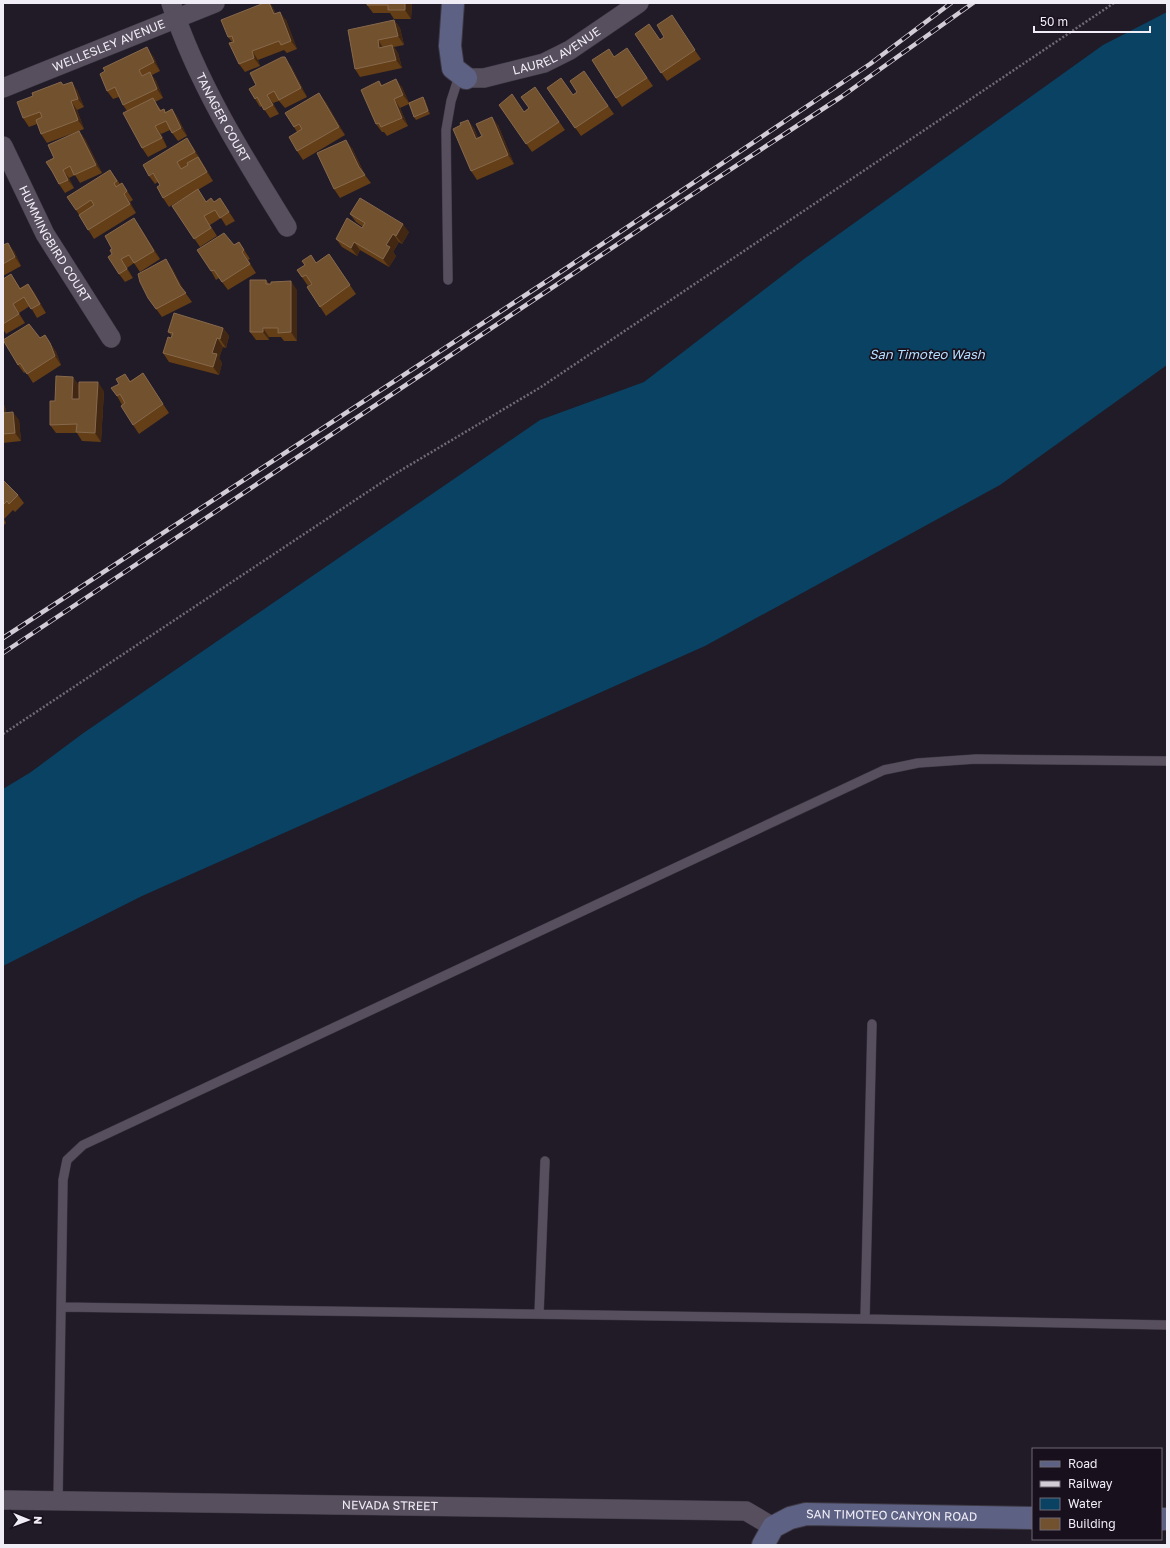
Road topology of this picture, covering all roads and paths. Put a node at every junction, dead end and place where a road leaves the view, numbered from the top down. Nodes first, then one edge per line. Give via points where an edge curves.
1 (215, 3) edge
2 (453, 3) edge
3 (639, 3) edge
4 (1114, 3) edge
5 (174, 11) edge
6 (463, 76) junction
7 (3, 88) edge
8 (3, 146) edge
9 (287, 227) dead end
10 (448, 280) dead end
11 (111, 338) dead end
12 (3, 734) edge
13 (1167, 761) edge
14 (872, 1024) dead end
15 (545, 1162) dead end
16 (61, 1307) junction
17 (540, 1314) junction
18 (865, 1319) junction
19 (1167, 1324) edge
20 (3, 1500) edge
21 (58, 1501) junction
22 (1032, 1518) edge
23 (768, 1536) edge

1 - 5 street, WELLESLEY AVENUE
2 - 6 main road via 450,46 453,68
3 - 6 street, LAUREL AVENUE via 570,50 544,63 484,78
4 - 12 path via 541,387 393,475
5 - 7 street, WELLESLEY AVENUE
5 - 9 street, TANAGER COURT via 208,92
6 - 10 lane via 451,101 446,130
8 - 11 street, HUMMINGBIRD COURT via 45,234
13 - 16 lane via 976,759 918,763 884,770 82,1146 66,1160 63,1180
14 - 18 lane
15 - 17 lane
16 - 17 lane
16 - 21 lane
17 - 18 lane
18 - 19 lane
20 - 21 street, NEVADA STREET
21 - 23 street, NEVADA STREET via 746,1511
22 - 23 main road, SAN TIMOTEO CANYON ROAD via 806,1514 790,1518

